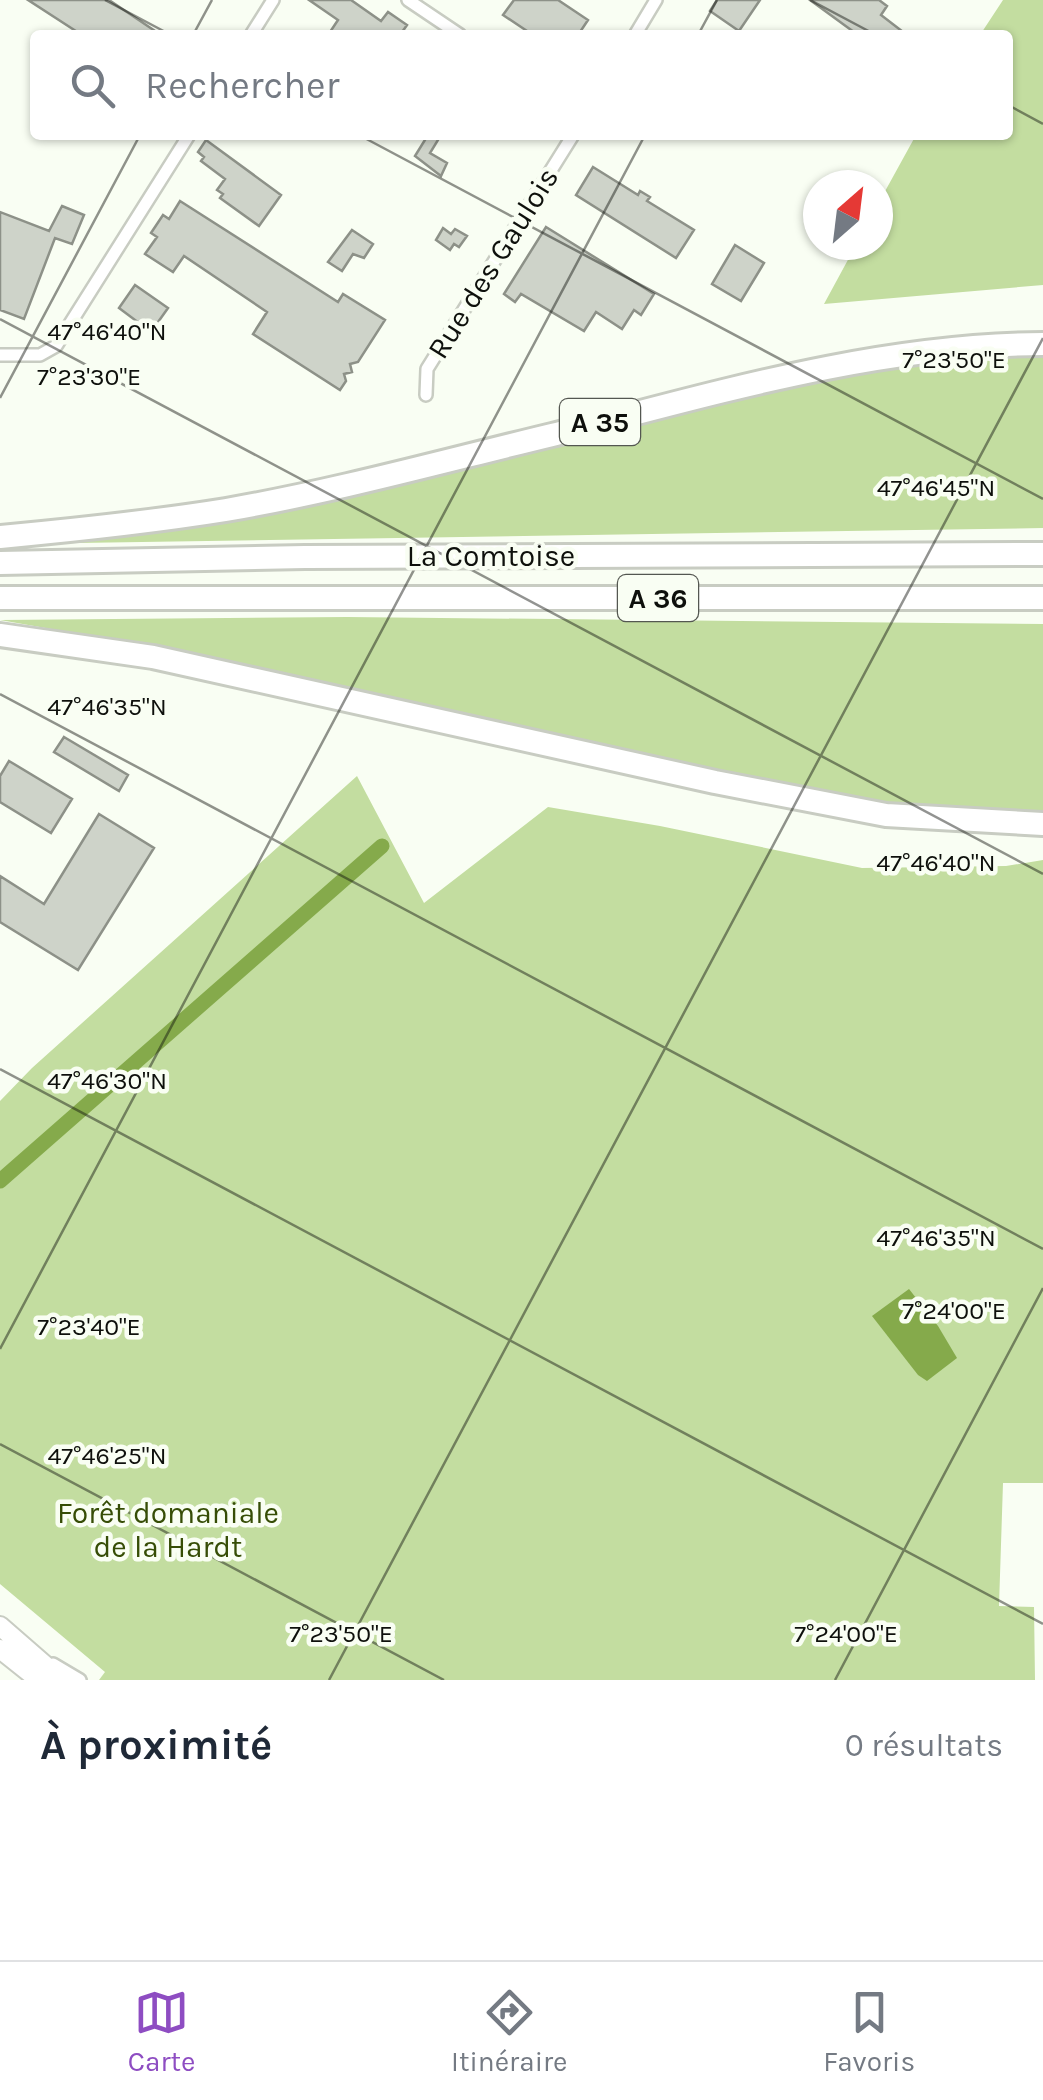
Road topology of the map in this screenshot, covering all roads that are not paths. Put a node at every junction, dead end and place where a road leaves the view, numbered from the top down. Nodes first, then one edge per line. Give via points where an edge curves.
1 (273, 0) edge
2 (408, 0) edge
3 (656, 0) edge
4 (254, 30) edge
5 (453, 30) edge
6 (638, 30) edge
7 (185, 140) edge
8 (570, 140) edge
9 (1043, 344) edge
10 (0, 355) edge
11 (426, 395) dead end
12 (0, 537) edge
13 (1043, 554) edge
14 (0, 564) edge
15 (0, 598) edge
16 (1043, 598) edge
17 (0, 635) edge
18 (1043, 824) edge
19 (0, 1626) edge
20 (23, 1646) junction
21 (0, 1649) edge
22 (36, 1678) edge
23 (62, 1680) edge
24 (80, 1680) edge

1 - 4 street
2 - 5 street
3 - 6 street
7 - 10 street via 56,346 40,355
8 - 11 street, Rue des Gaulois via 426,369
9 - 12 highway, A 35 via 824,368 246,506
13 - 14 highway, La Comtoise / A 36
15 - 16 highway, La Comtoise / A 36
17 - 18 highway via 153,657 886,814
19 - 20 main road
20 - 23 main road
20 - 24 street
21 - 22 main road

